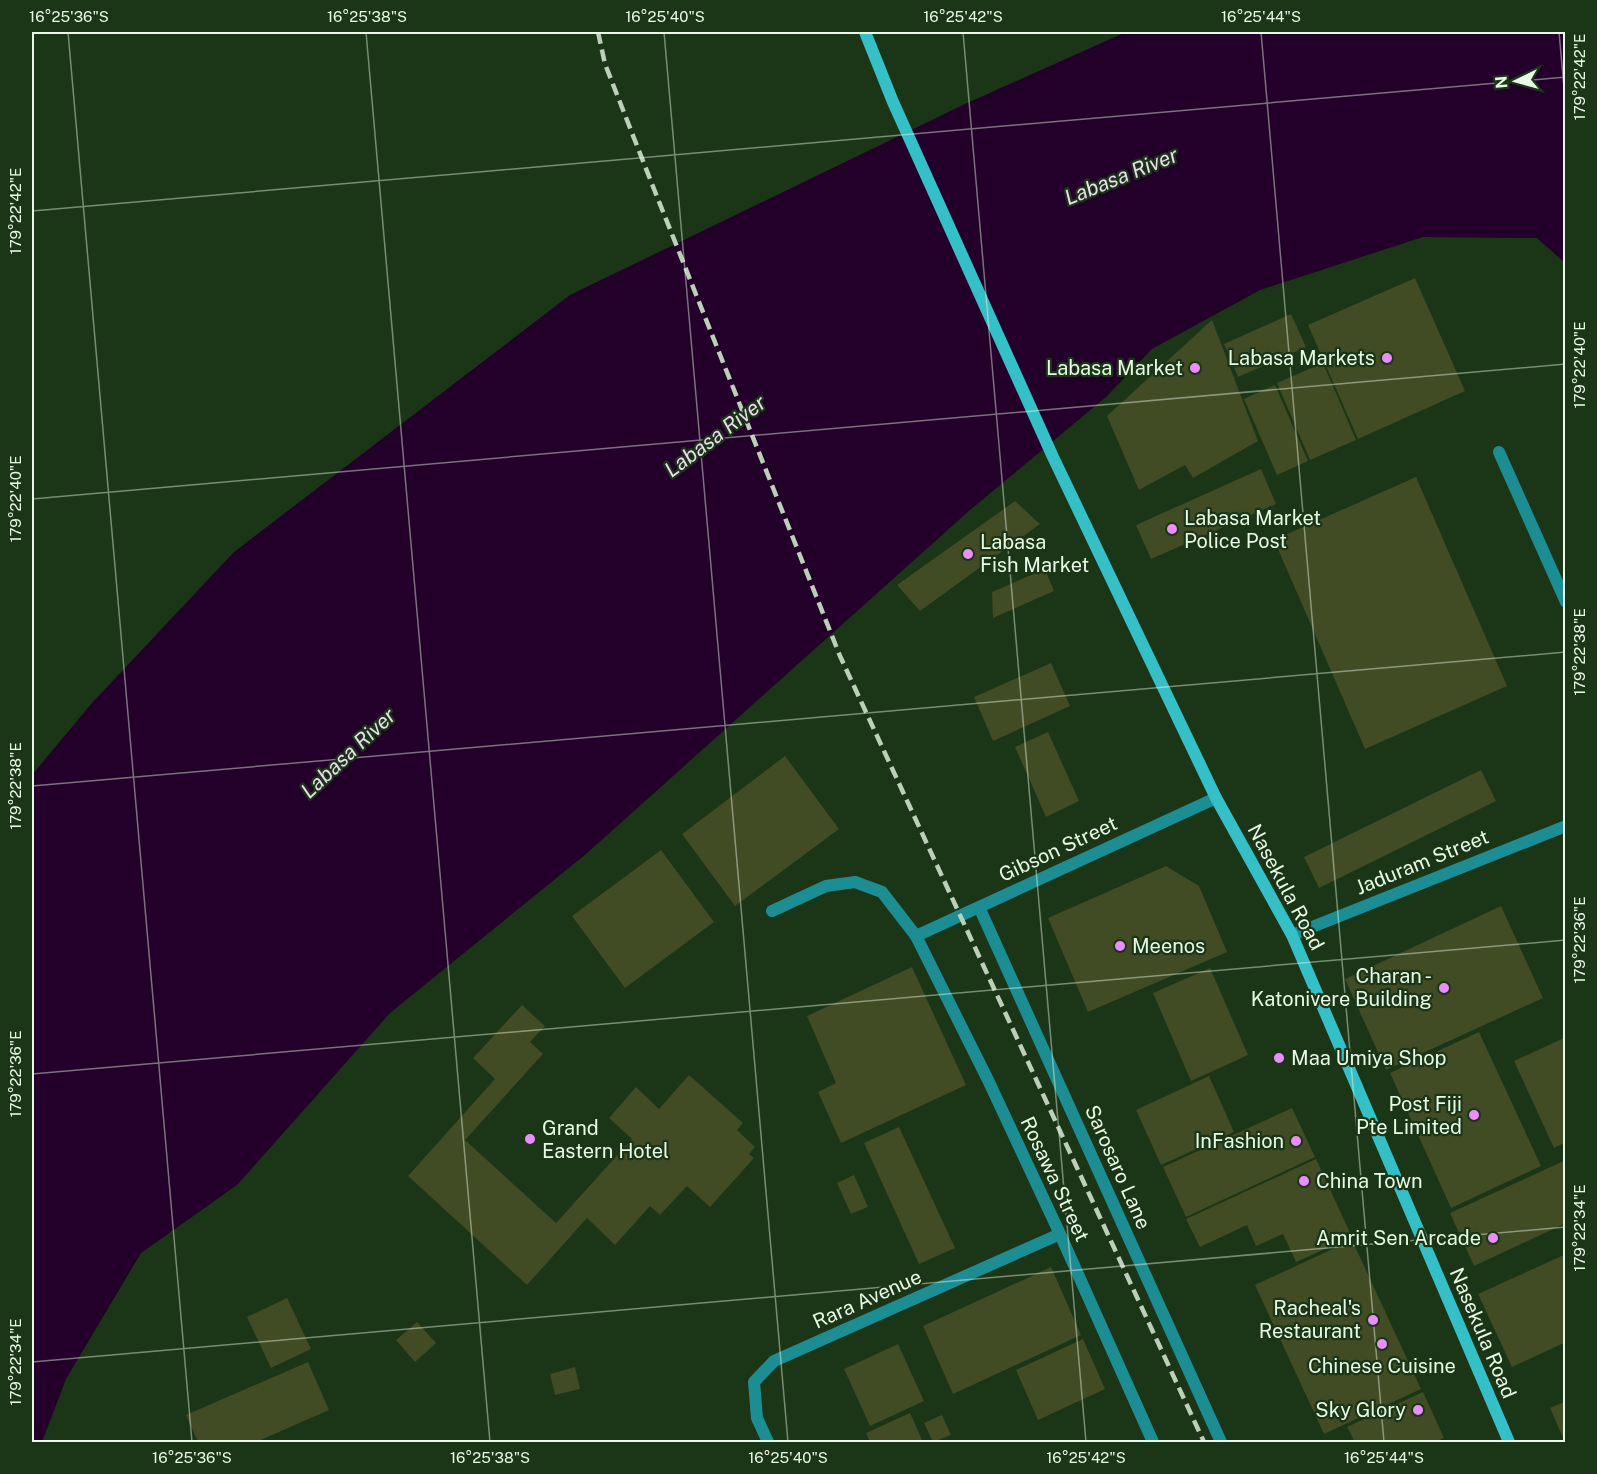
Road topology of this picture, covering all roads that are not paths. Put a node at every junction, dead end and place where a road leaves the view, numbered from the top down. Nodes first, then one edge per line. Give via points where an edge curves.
1 (867, 33) edge
2 (1499, 452) dead end
3 (1566, 602) edge
4 (1216, 798) junction
5 (1565, 827) edge
6 (979, 907) junction
7 (772, 911) dead end
8 (1293, 935) junction
9 (916, 936) junction
10 (1060, 1234) junction
11 (768, 1443) edge
12 (1153, 1443) edge
13 (1221, 1443) edge
14 (1509, 1443) edge

1 - 4 main road, Nasekula Road via 893,102 1053,457
2 - 3 street
4 - 6 street, Gibson Street
4 - 8 main road, Nasekula Road
5 - 8 street, Jaduram Street
6 - 9 street, Gibson Street
6 - 13 street, Sarosaro Lane
7 - 9 street, Rosawa Street via 826,886 855,882 882,892
8 - 14 main road, Nasekula Road
9 - 10 street, Rosawa Street
10 - 11 street, Rara Avenue via 774,1361 754,1382 757,1418
10 - 12 street, Rosawa Street

